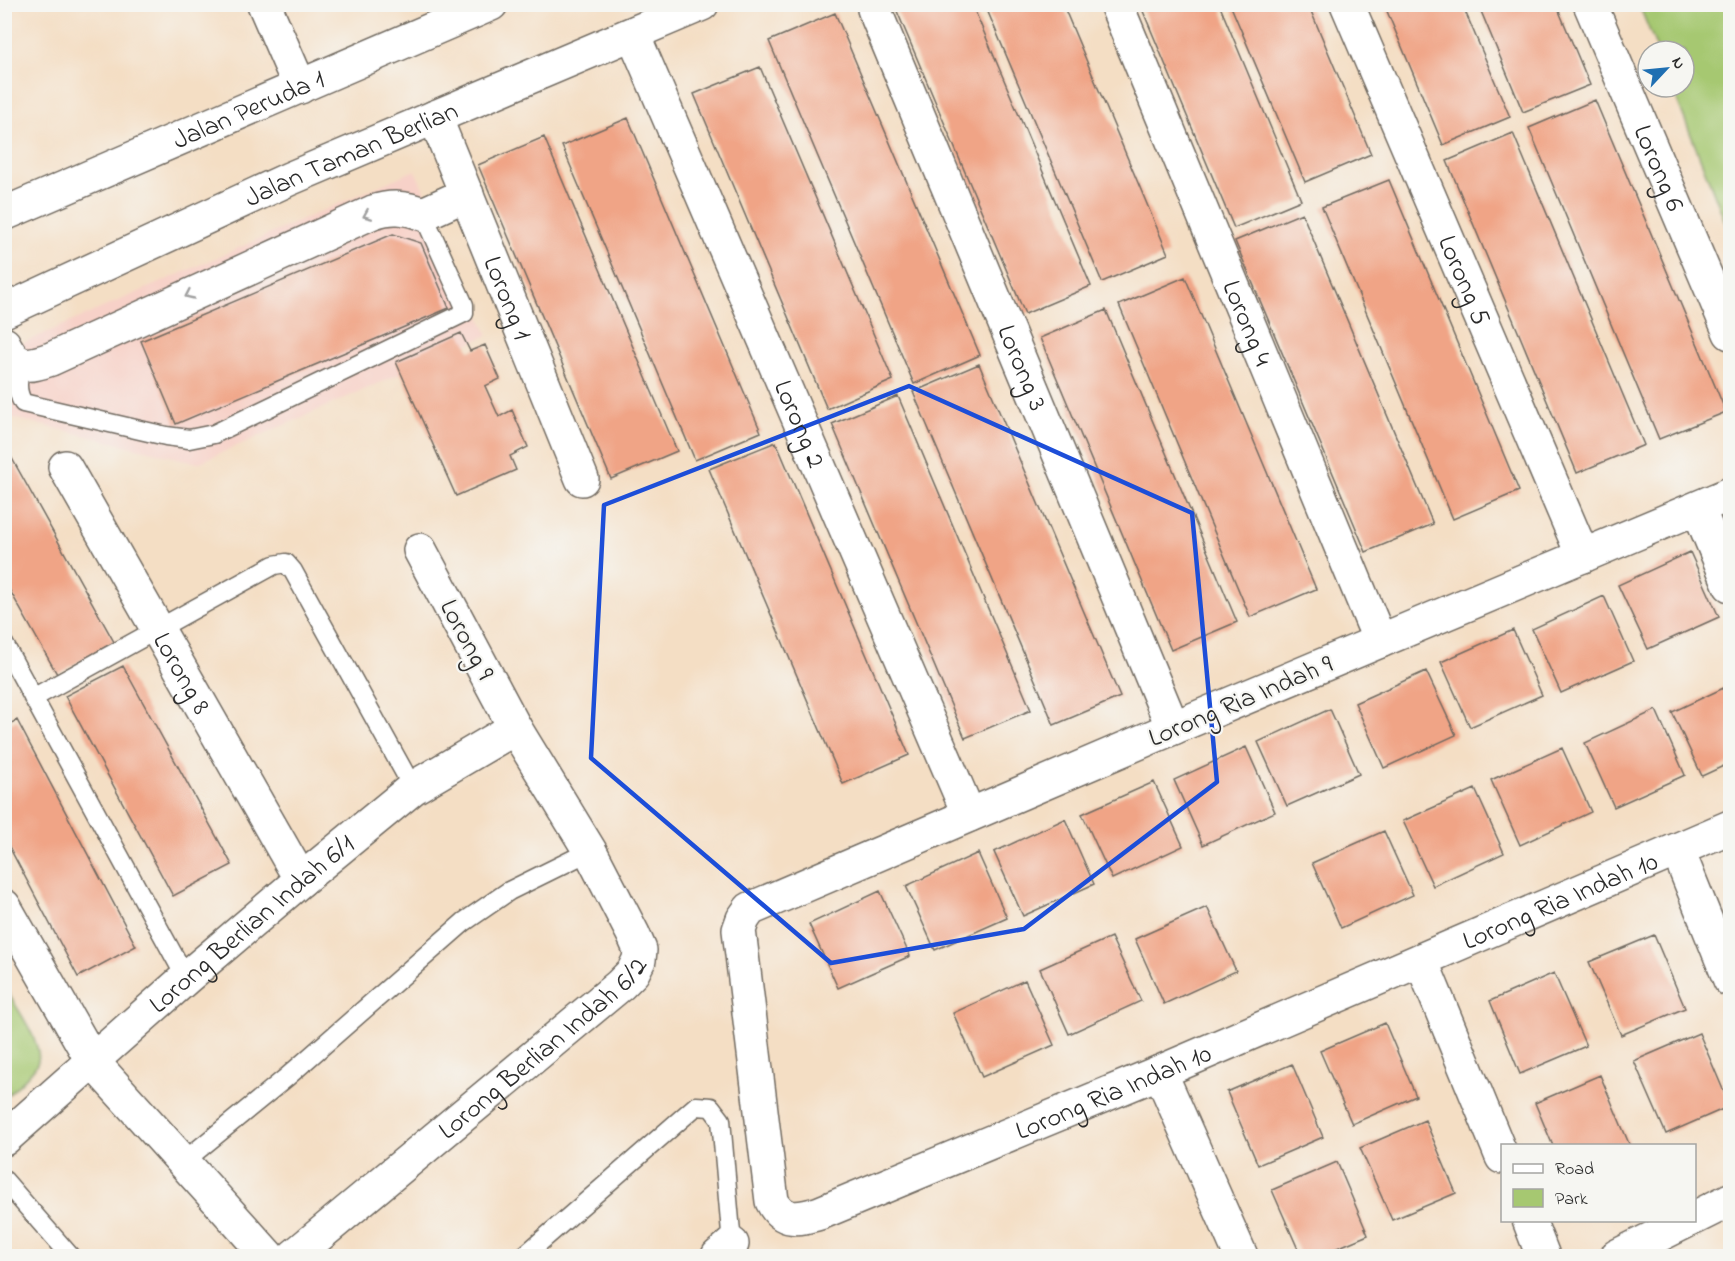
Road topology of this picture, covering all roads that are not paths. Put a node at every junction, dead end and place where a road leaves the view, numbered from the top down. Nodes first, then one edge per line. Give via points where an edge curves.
1 (264, 4) edge
2 (491, 4) edge
3 (702, 4) edge
4 (1116, 4) edge
5 (1347, 4) edge
6 (1590, 4) edge
7 (874, 9) dead end
8 (633, 34) junction
9 (300, 87) junction
10 (435, 117) junction
11 (466, 194) junction
12 (4, 214) edge
13 (423, 214) junction
14 (4, 310) edge
15 (1731, 333) edge
16 (13, 354) edge
17 (65, 467) dead end
18 (582, 479) dead end
19 (1731, 494) edge
20 (1698, 508) junction
21 (420, 550) dead end
22 (1583, 556) junction
23 (1731, 585) edge
24 (158, 628) junction
25 (1380, 641) junction
26 (4, 644) edge
27 (33, 698) junction
28 (515, 728) junction
29 (1173, 728) junction
30 (413, 788) junction
31 (969, 815) junction
32 (1731, 827) edge
33 (1678, 850) junction
34 (590, 851) junction
35 (301, 880) junction
36 (4, 906) edge
37 (750, 909) joint
38 (1421, 960) junction
39 (186, 978) junction
40 (1731, 980) edge
41 (93, 1062) junction
42 (1160, 1072) junction
43 (4, 1139) edge
44 (1501, 1152) edge
45 (183, 1162) junction
46 (4, 1180) edge
47 (1731, 1200) edge
48 (1696, 1218) edge
49 (1529, 1222) edge
50 (1687, 1222) edge
51 (725, 1250) edge
52 (70, 1257) edge
53 (268, 1257) edge
54 (294, 1257) edge
55 (524, 1257) edge
56 (1241, 1257) edge
57 (1544, 1257) edge
58 (1617, 1257) edge

1 - 9 street
2 - 9 street, Jalan Peruda 1
3 - 8 street, Jalan Taman Berlian
4 - 25 street, Lorong 4
5 - 22 street, Lorong 5
6 - 15 street, Lorong 6
7 - 29 street, Lorong 3
8 - 10 street, Jalan Taman Berlian
8 - 31 street, Lorong 2
9 - 12 street, Jalan Peruda 1
10 - 11 street, Lorong 1
10 - 14 street, Jalan Taman Berlian via 289,179
11 - 13 street
11 - 18 street, Lorong 1
13 -> 16 street via 408,208 373,212 51,359 35,364
13 - 16 lane via 464,305 464,313 214,434 189,439 166,436 23,402 18,394
17 - 24 street, Lorong 8
19 - 20 street, Lorong Ria Indah 9
20 - 22 street, Lorong Ria Indah 9
20 - 23 street
21 - 28 street, Lorong 9
22 - 25 street, Lorong Ria Indah 9
24 - 27 lane
24 - 30 lane via 274,565 286,563
24 - 35 street, Lorong 8
25 - 29 street, Lorong Ria Indah 9
26 - 27 lane
27 - 39 lane
28 - 30 street, Lorong Berlian Indah 6/1
28 - 34 street, Lorong Berlian Indah 6/2
29 - 31 street, Lorong Ria Indah 9
30 - 35 street, Lorong Berlian Indah 6/1
31 - 37 street, Lorong Ria Indah 9
32 - 33 street, Lorong Ria Indah 10
33 - 38 street, Lorong Ria Indah 10
33 - 40 street
34 - 45 lane via 509,891 464,922
34 - 54 street, Lorong Berlian Indah 6/2 via 640,950 633,972
35 - 39 street, Lorong Berlian Indah 6/1
36 - 41 street
37 - 42 street, Lorong Ria Indah 10 via 739,930 754,1066 772,1201 777,1211 788,1217 820,1213
38 - 42 street, Lorong Ria Indah 10
38 - 44 street
39 - 41 street, Lorong Berlian Indah 6/1
41 - 43 street, Lorong Berlian Indah 6/1
41 - 45 street
42 - 56 street
45 - 53 street
46 - 52 lane
47 - 48 street
49 - 57 street
50 - 58 street
51 - 55 lane via 721,1120 711,1107 696,1106

